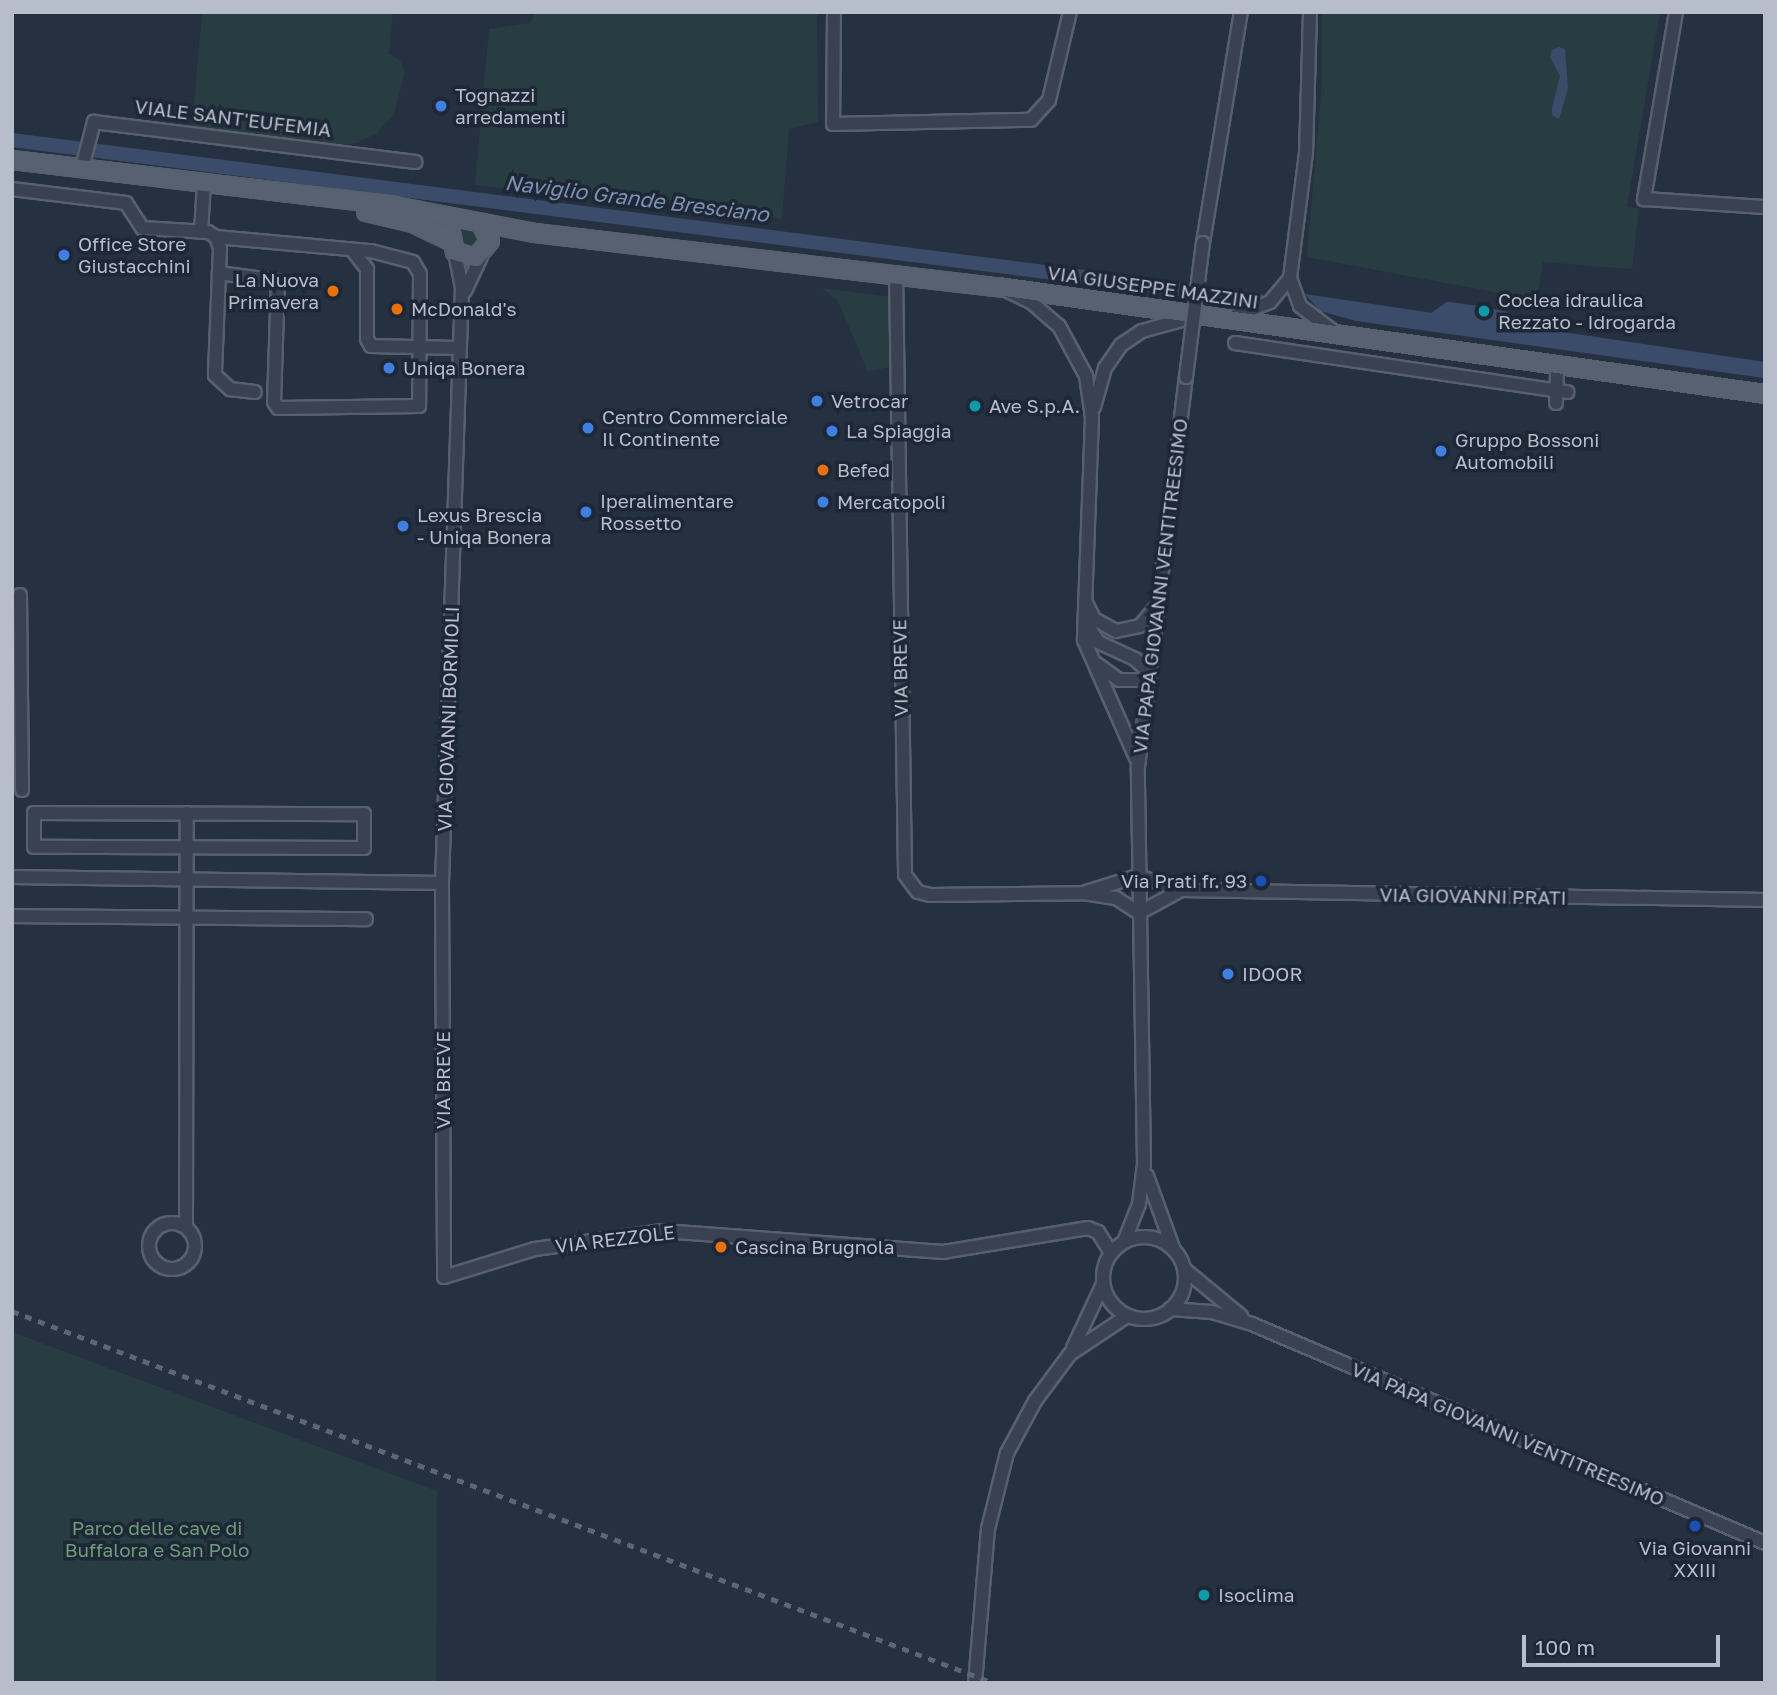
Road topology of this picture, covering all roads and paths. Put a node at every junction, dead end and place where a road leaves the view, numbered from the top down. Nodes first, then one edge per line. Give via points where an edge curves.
1 (834, 12) edge
2 (1070, 12) edge
3 (1241, 12) edge
4 (1310, 12) edge
5 (1676, 12) edge
6 (12, 160) edge
7 (84, 161) junction
8 (416, 162) dead end
9 (204, 183) junction
10 (12, 189) edge
11 (298, 196) junction
12 (1765, 208) edge
13 (473, 220) junction
14 (201, 232) junction
15 (535, 233) junction
16 (216, 237) junction
17 (453, 247) junction
18 (353, 251) junction
19 (485, 251) junction
20 (388, 256) junction
21 (367, 269) junction
22 (219, 273) junction
23 (896, 273) junction
24 (1290, 278) junction
25 (998, 287) junction
26 (461, 302) junction
27 (1205, 315) junction
28 (1226, 318) junction
29 (1336, 333) junction
30 (1235, 343) dead end
31 (420, 348) junction
32 (457, 348) junction
33 (1488, 355) junction
34 (1557, 365) junction
35 (1484, 379) junction
36 (1553, 390) junction
37 (255, 392) dead end
38 (1567, 392) dead end
39 (1765, 394) edge
40 (1556, 403) dead end
41 (1092, 417) junction
42 (20, 595) dead end
43 (1084, 597) junction
44 (1158, 606) junction
45 (1083, 617) junction
46 (1092, 659) junction
47 (1148, 676) junction
48 (17, 694) edge
49 (1138, 767) junction
50 (22, 790) dead end
51 (187, 813) junction
52 (187, 847) junction
53 (1138, 876) junction
54 (12, 877) edge
55 (187, 882) junction
56 (442, 883) junction
57 (1181, 890) junction
58 (1083, 893) junction
59 (1765, 900) edge
60 (1139, 913) junction
61 (12, 916) edge
62 (188, 918) junction
63 (366, 919) dead end
64 (1144, 1164) junction
65 (186, 1227) dead end
66 (1124, 1242) junction
67 (1175, 1251) junction
68 (1111, 1253) junction
69 (1184, 1269) junction
70 (444, 1277) joint
71 (1103, 1284) junction
72 (1170, 1309) junction
73 (1127, 1315) junction
74 (1252, 1324) junction
75 (1070, 1354) junction
76 (1765, 1543) edge
77 (975, 1683) edge

1 - 2 street via 833,124 1031,120 1049,100
3 - 44 street, VIA PAPA GIOVANNI VENTITREESIMO, bridge via 1203,243
4 - 24 street via 1307,153
5 - 12 street via 1643,199
6 - 7 main road
7 - 8 street, VIALE SANT'EUFEMIA via 91,124 98,122
7 - 9 main road
9 - 11 main road
9 - 14 street
10 - 14 street via 126,203 142,228
11 - 13 main road
11 - 17 main road via 413,223
13 - 15 main road, VIA GIUSEPPE MAZZINI
13 - 17 main road via 452,230
13 - 19 main road via 490,236
14 - 16 street
15 - 19 main road, VIA GIUSEPPE MAZZINI
15 - 23 main road, VIA GIUSEPPE MAZZINI
16 - 18 street
16 - 22 street
17 - 19 main road via 470,259
17 - 26 street
18 - 20 street
18 - 21 street
19 - 26 street
20 - 21 street via 378,258
20 - 31 street via 413,262 419,269
21 - 31 street via 369,343 374,348
22 - 31 street via 274,278 280,284 274,402 278,408 415,409 420,401
22 - 37 street via 215,375 230,389
23 - 25 main road, VIA GIUSEPPE MAZZINI
23 - 58 street, VIA BREVE via 905,875 918,892 930,895
24 - 28 street via 1264,306
24 - 29 street via 1310,317
25 - 27 main road, VIA GIUSEPPE MAZZINI
25 - 41 street via 1039,308 1070,341 1086,376
26 - 32 street, VIA GIOVANNI BORMIOLI
27 - 28 main road, VIA GIUSEPPE MAZZINI
27 - 41 street via 1155,326 1121,345 1105,369
28 - 29 main road, VIA GIUSEPPE MAZZINI
29 - 33 main road, VIA GIUSEPPE MAZZINI
30 - 35 street
31 - 32 street
32 - 56 street, VIA GIOVANNI BORMIOLI
33 - 34 main road, VIA GIUSEPPE MAZZINI
33 - 35 street
34 - 36 street
34 - 39 main road, VIA GIUSEPPE MAZZINI
35 - 36 street
36 - 38 street
36 - 40 street
41 - 43 street
42 - 48 street
43 - 44 street via 1094,619 1116,631 1140,626
43 - 45 street
44 - 47 street, VIA PAPA GIOVANNI VENTITREESIMO
45 - 46 street via 1084,640
45 - 47 street via 1098,642 1136,659
46 - 47 street via 1119,680
46 - 49 street via 1124,724
47 - 49 street, VIA PAPA GIOVANNI VENTITREESIMO
48 - 50 street
49 - 53 street, VIA PAPA GIOVANNI VENTITREESIMO
51 - 52 street
51 - 52 street via 34,813 34,847
51 - 52 street via 364,814 364,848
52 - 55 street
53 - 57 street, VIA GIOVANNI PRATI
53 - 58 street
53 - 60 street, VIA PAPA GIOVANNI VENTITREESIMO
54 - 55 street
55 - 56 street
55 - 62 street
56 - 70 street, VIA BREVE
57 - 59 street, VIA GIOVANNI PRATI
57 - 60 street, VIA GIOVANNI PRATI
58 - 60 street via 1116,898
60 - 64 street, VIA PAPA GIOVANNI VENTITREESIMO
61 - 62 street
62 - 63 street
62 - 65 street
64 - 66 street, VIA PAPA GIOVANNI VENTITREESIMO via 1139,1204
64 - 67 street, VIA PAPA GIOVANNI VENTITREESIMO
66 - 67 street via 1146,1237
66 - 68 street
67 - 69 street
68 - 70 street, VIA REZZOLE via 1098,1232 1088,1228 943,1252 663,1231 535,1249
68 - 71 street
69 - 72 street via 1182,1291
69 - 74 street, VIA PAPA GIOVANNI VENTITREESIMO
71 - 73 street via 1111,1303
71 - 75 street
72 - 73 street via 1150,1318
72 - 74 street, VIA PAPA GIOVANNI VENTITREESIMO via 1212,1312
73 - 75 street
74 - 76 street, VIA PAPA GIOVANNI VENTITREESIMO
75 - 77 street via 1030,1409 1000,1471 988,1529

